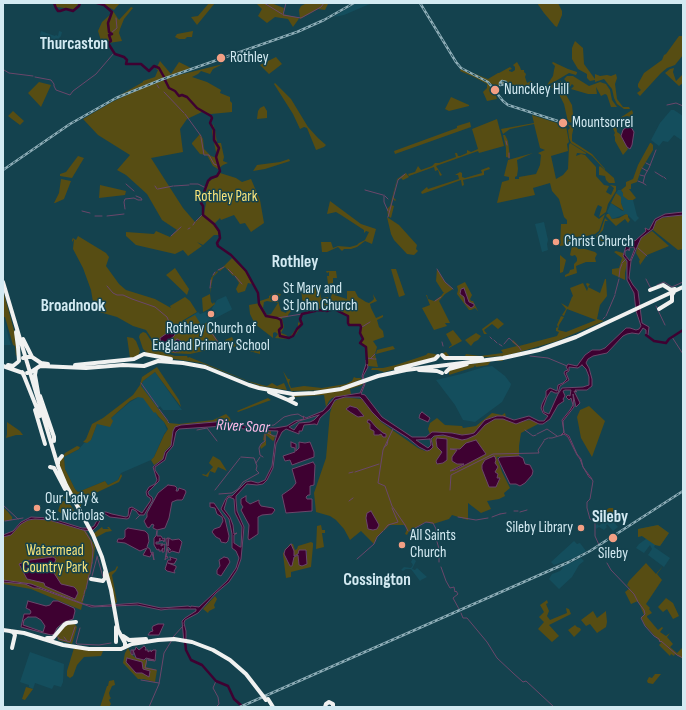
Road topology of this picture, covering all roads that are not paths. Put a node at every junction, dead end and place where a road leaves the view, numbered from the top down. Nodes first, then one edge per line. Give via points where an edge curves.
1 (3, 282) edge
2 (683, 286) edge
3 (3, 287) edge
4 (668, 287) junction
5 (652, 290) dead end
6 (675, 290) junction
7 (665, 295) junction
8 (672, 297) junction
9 (660, 309) dead end
10 (13, 313) junction
11 (14, 324) junction
12 (148, 354) junction
13 (139, 356) junction
14 (33, 358) junction
15 (492, 358) junction
16 (21, 360) junction
17 (149, 364) junction
18 (5, 365) edge
19 (143, 366) junction
20 (36, 369) junction
21 (395, 371) junction
22 (21, 372) junction
23 (249, 385) junction
24 (29, 388) junction
25 (38, 390) junction
26 (284, 392) junction
27 (292, 396) junction
28 (296, 404) dead end
29 (44, 425) junction
30 (49, 442) junction
31 (62, 456) dead end
32 (50, 467) dead end
33 (62, 477) junction
34 (72, 502) junction
35 (86, 525) junction
36 (105, 568) junction
37 (91, 579) dead end
38 (113, 605) junction
39 (115, 613) junction
40 (76, 622) dead end
41 (4, 629) edge
42 (26, 634) junction
43 (56, 635) junction
44 (44, 637) junction
45 (15, 638) junction
46 (173, 638) junction
47 (149, 639) junction
48 (123, 640) junction
49 (116, 642) junction
50 (62, 643) junction
51 (125, 646) junction
52 (14, 647) dead end
53 (119, 649) junction
54 (325, 706) edge
55 (273, 707) edge
56 (333, 707) edge

1 - 10 highway
2 - 6 highway
3 - 11 highway
4 - 5 highway via 663,285
4 - 6 highway
4 - 7 highway
6 - 7 highway
6 - 8 highway
7 - 8 highway
7 - 15 highway via 562,340 537,349
8 - 9 highway via 672,302
10 - 14 highway
10 - 29 highway
11 - 16 highway
11 - 29 highway
12 - 13 highway
12 - 17 highway via 151,359
12 - 26 highway via 201,364 255,385
13 - 14 highway via 134,360 74,365 45,364
13 - 19 highway via 139,362
14 - 16 highway
14 - 20 highway
15 - 21 highway via 417,366
15 - 21 highway via 440,356
15 - 21 highway via 448,369 444,373 422,370
16 - 18 highway via 13,366
16 - 22 highway via 18,368
17 - 19 highway
17 - 23 highway via 162,361 198,365
18 - 22 highway
19 - 20 highway via 43,366
20 - 22 highway
20 - 25 highway
21 - 27 highway via 330,391
22 - 24 highway
23 - 26 highway
23 - 27 highway
24 - 29 highway
24 - 30 highway
25 - 29 highway
25 - 30 highway via 54,436
26 - 27 highway
27 - 28 highway
29 - 30 highway
30 - 33 highway
30 - 34 highway
31 - 33 highway via 58,463
32 - 34 highway via 54,468
33 - 35 highway
34 - 35 highway
35 - 36 highway
36 - 37 highway via 104,580
36 - 38 highway
36 - 38 highway via 110,571 108,575
38 - 39 highway
38 - 49 highway
39 - 47 highway via 121,633 126,639
39 - 48 highway
40 - 43 highway via 67,623
41 - 42 highway
41 - 44 highway
41 - 45 highway via 14,633
42 - 45 highway via 18,634
42 - 53 highway via 74,647
43 - 44 highway via 52,638
43 - 50 highway via 57,640
44 - 50 highway
45 - 52 highway
46 - 47 highway
46 - 51 highway
46 - 55 highway, bridge via 188,640 222,652 249,675
47 - 48 highway
48 - 49 highway
48 - 51 highway
49 - 50 highway via 94,647
49 - 53 highway
51 - 53 highway
54 - 56 highway via 330,702

